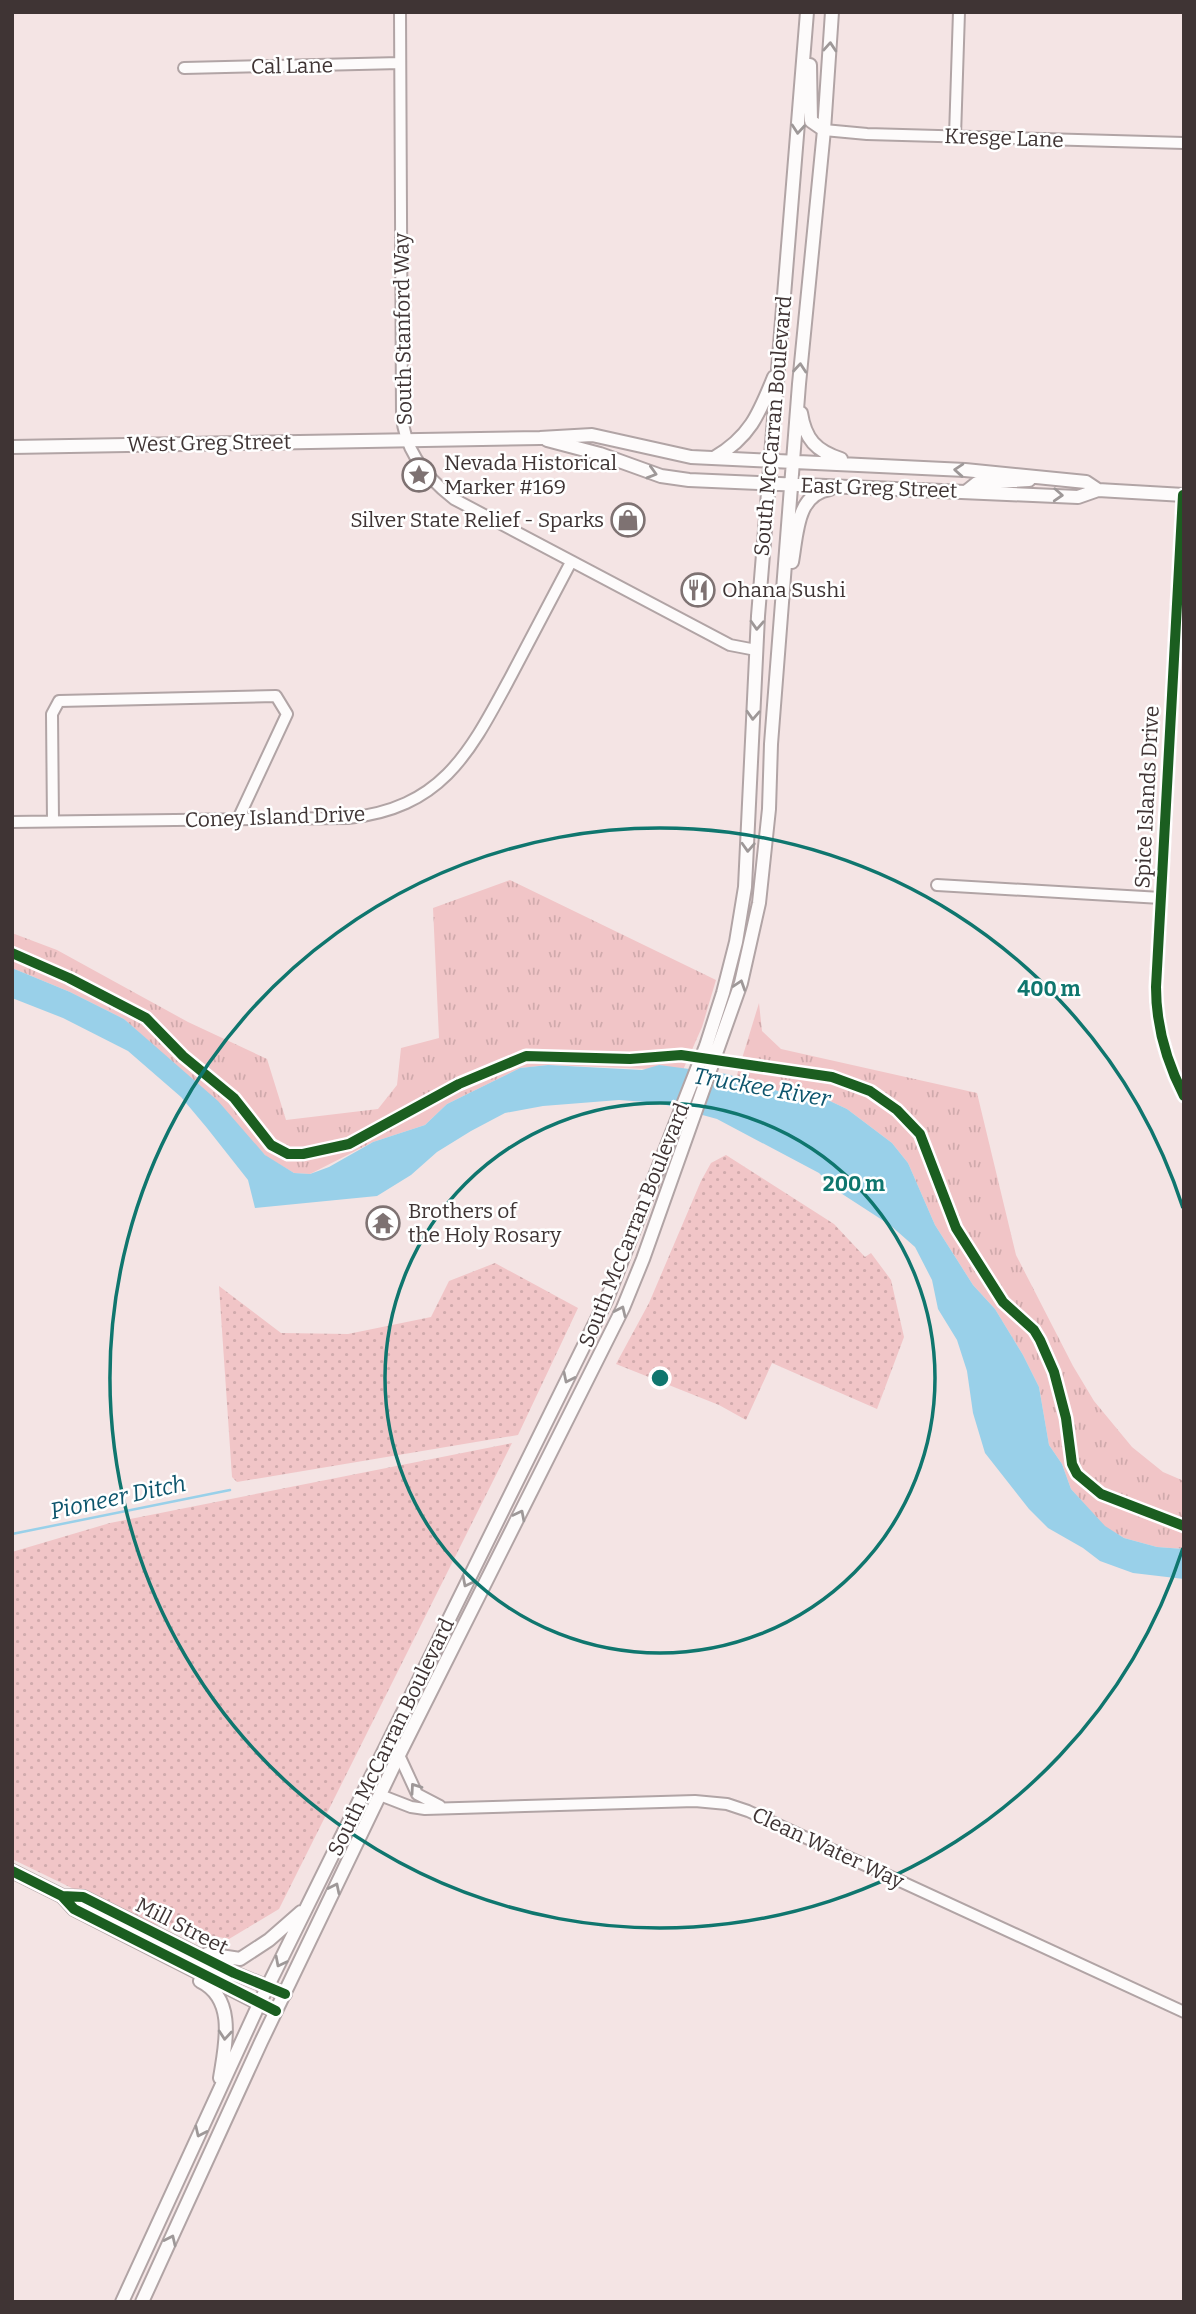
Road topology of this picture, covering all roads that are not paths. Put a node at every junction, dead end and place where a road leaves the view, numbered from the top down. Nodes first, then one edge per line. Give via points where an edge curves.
1 (400, 12) edge
2 (832, 12) edge
3 (959, 12) edge
4 (807, 19) edge
5 (400, 63) junction
6 (184, 68) dead end
7 (824, 130) junction
8 (955, 136) junction
9 (1184, 144) edge
10 (779, 367) junction
11 (798, 397) junction
12 (540, 438) junction
13 (407, 439) junction
14 (12, 447) edge
15 (714, 458) junction
16 (772, 460) junction
17 (793, 461) junction
18 (858, 464) junction
19 (1043, 478) junction
20 (769, 484) junction
21 (791, 485) junction
22 (856, 487) junction
23 (1098, 490) junction
24 (967, 491) junction
25 (1184, 495) edge
26 (571, 562) junction
27 (779, 632) junction
28 (756, 650) junction
29 (238, 819) junction
30 (53, 821) junction
31 (12, 822) edge
32 (937, 885) dead end
33 (1161, 898) junction
34 (712, 1048) junction
35 (1184, 1096) edge
36 (579, 1357) junction
37 (595, 1364) junction
38 (399, 1755) junction
39 (380, 1795) junction
40 (446, 1806) junction
41 (12, 1871) edge
42 (62, 1896) junction
43 (309, 1904) junction
44 (177, 1945) junction
45 (158, 1951) junction
46 (267, 1987) junction
47 (285, 1994) junction
48 (259, 2004) junction
49 (276, 2011) junction
50 (1184, 2012) edge
51 (218, 2094) junction
52 (122, 2302) edge
53 (142, 2302) edge

1 - 5 street, South Stanford Way
7 -> 2 main road, South McCarran Boulevard
3 - 8 street
4 - 7 main road via 811,121
4 -> 10 main road, South McCarran Boulevard
5 - 6 street, Cal Lane
5 - 13 street, South Stanford Way via 402,415
7 - 8 street, Kresge Lane
11 -> 7 main road, South McCarran Boulevard
8 - 9 street, Kresge Lane
10 - 15 main road via 738,443
10 - 16 main road, South McCarran Boulevard
11 - 17 main road, South McCarran Boulevard
11 - 18 main road via 805,432 815,446
12 - 13 main road, East Greg Street
12 - 15 main road, East Greg Street via 592,435
12 -> 20 main road, East Greg Street via 661,476
13 - 14 main road, West Greg Street
13 - 26 street, South Stanford Way via 429,477 454,499
15 - 16 main road, East Greg Street
16 - 17 main road, East Greg Street
16 - 20 main road, South McCarran Boulevard
17 - 18 main road, East Greg Street
17 - 21 main road, South McCarran Boulevard
19 -> 18 main road, East Greg Street
19 - 23 main road, East Greg Street via 1086,482
19 - 24 main road via 977,483
20 - 21 main road, East Greg Street
20 -> 28 main road, South McCarran Boulevard
21 - 22 main road, East Greg Street
21 - 27 main road, South McCarran Boulevard
22 - 24 main road, East Greg Street
22 - 27 main road via 817,492 802,510
24 -> 23 main road, East Greg Street via 1078,497
23 - 25 main road, East Greg Street
25 - 33 street, Spice Islands Drive
26 - 28 street, South Stanford Way via 730,645
26 - 29 street, Coney Island Drive via 475,743 440,783 405,804 366,816
34 -> 27 main road, South McCarran Boulevard via 741,983 759,903
28 -> 34 main road, South McCarran Boulevard via 745,887
29 - 30 street, Coney Island Drive
29 - 30 street via 287,714 276,696 58,701 52,714
30 - 31 street, Coney Island Drive
32 - 33 street
33 - 35 street, Spice Islands Drive via 1158,1020 1170,1067
34 - 36 main road, South McCarran Boulevard
37 -> 34 main road, South McCarran Boulevard via 643,1259
36 - 37 main road
36 -> 43 main road, South McCarran Boulevard
38 -> 37 main road, South McCarran Boulevard
38 - 39 main road, South McCarran Boulevard
40 -> 38 street, Clean Water Way via 417,1794
39 - 40 street, Clean Water Way via 418,1808
47 -> 39 main road, South McCarran Boulevard
40 - 50 street, Clean Water Way via 727,1804
41 - 42 main road, Mill Street
42 - 44 main road, Mill Street via 83,1897
42 - 45 main road, Mill Street via 75,1909
43 - 44 main road via 240,1959
43 -> 46 main road, South McCarran Boulevard
44 - 46 main road, Mill Street
45 - 48 main road, Mill Street
45 -> 51 main road via 173,1968 207,1985 222,2001 226,2024
46 - 47 main road, Mill Street
46 - 48 main road, South McCarran Boulevard
47 - 49 main road, South McCarran Boulevard
48 - 49 main road, Mill Street
48 - 51 main road, South McCarran Boulevard
53 -> 49 main road, South McCarran Boulevard
51 -> 52 main road, South McCarran Boulevard

